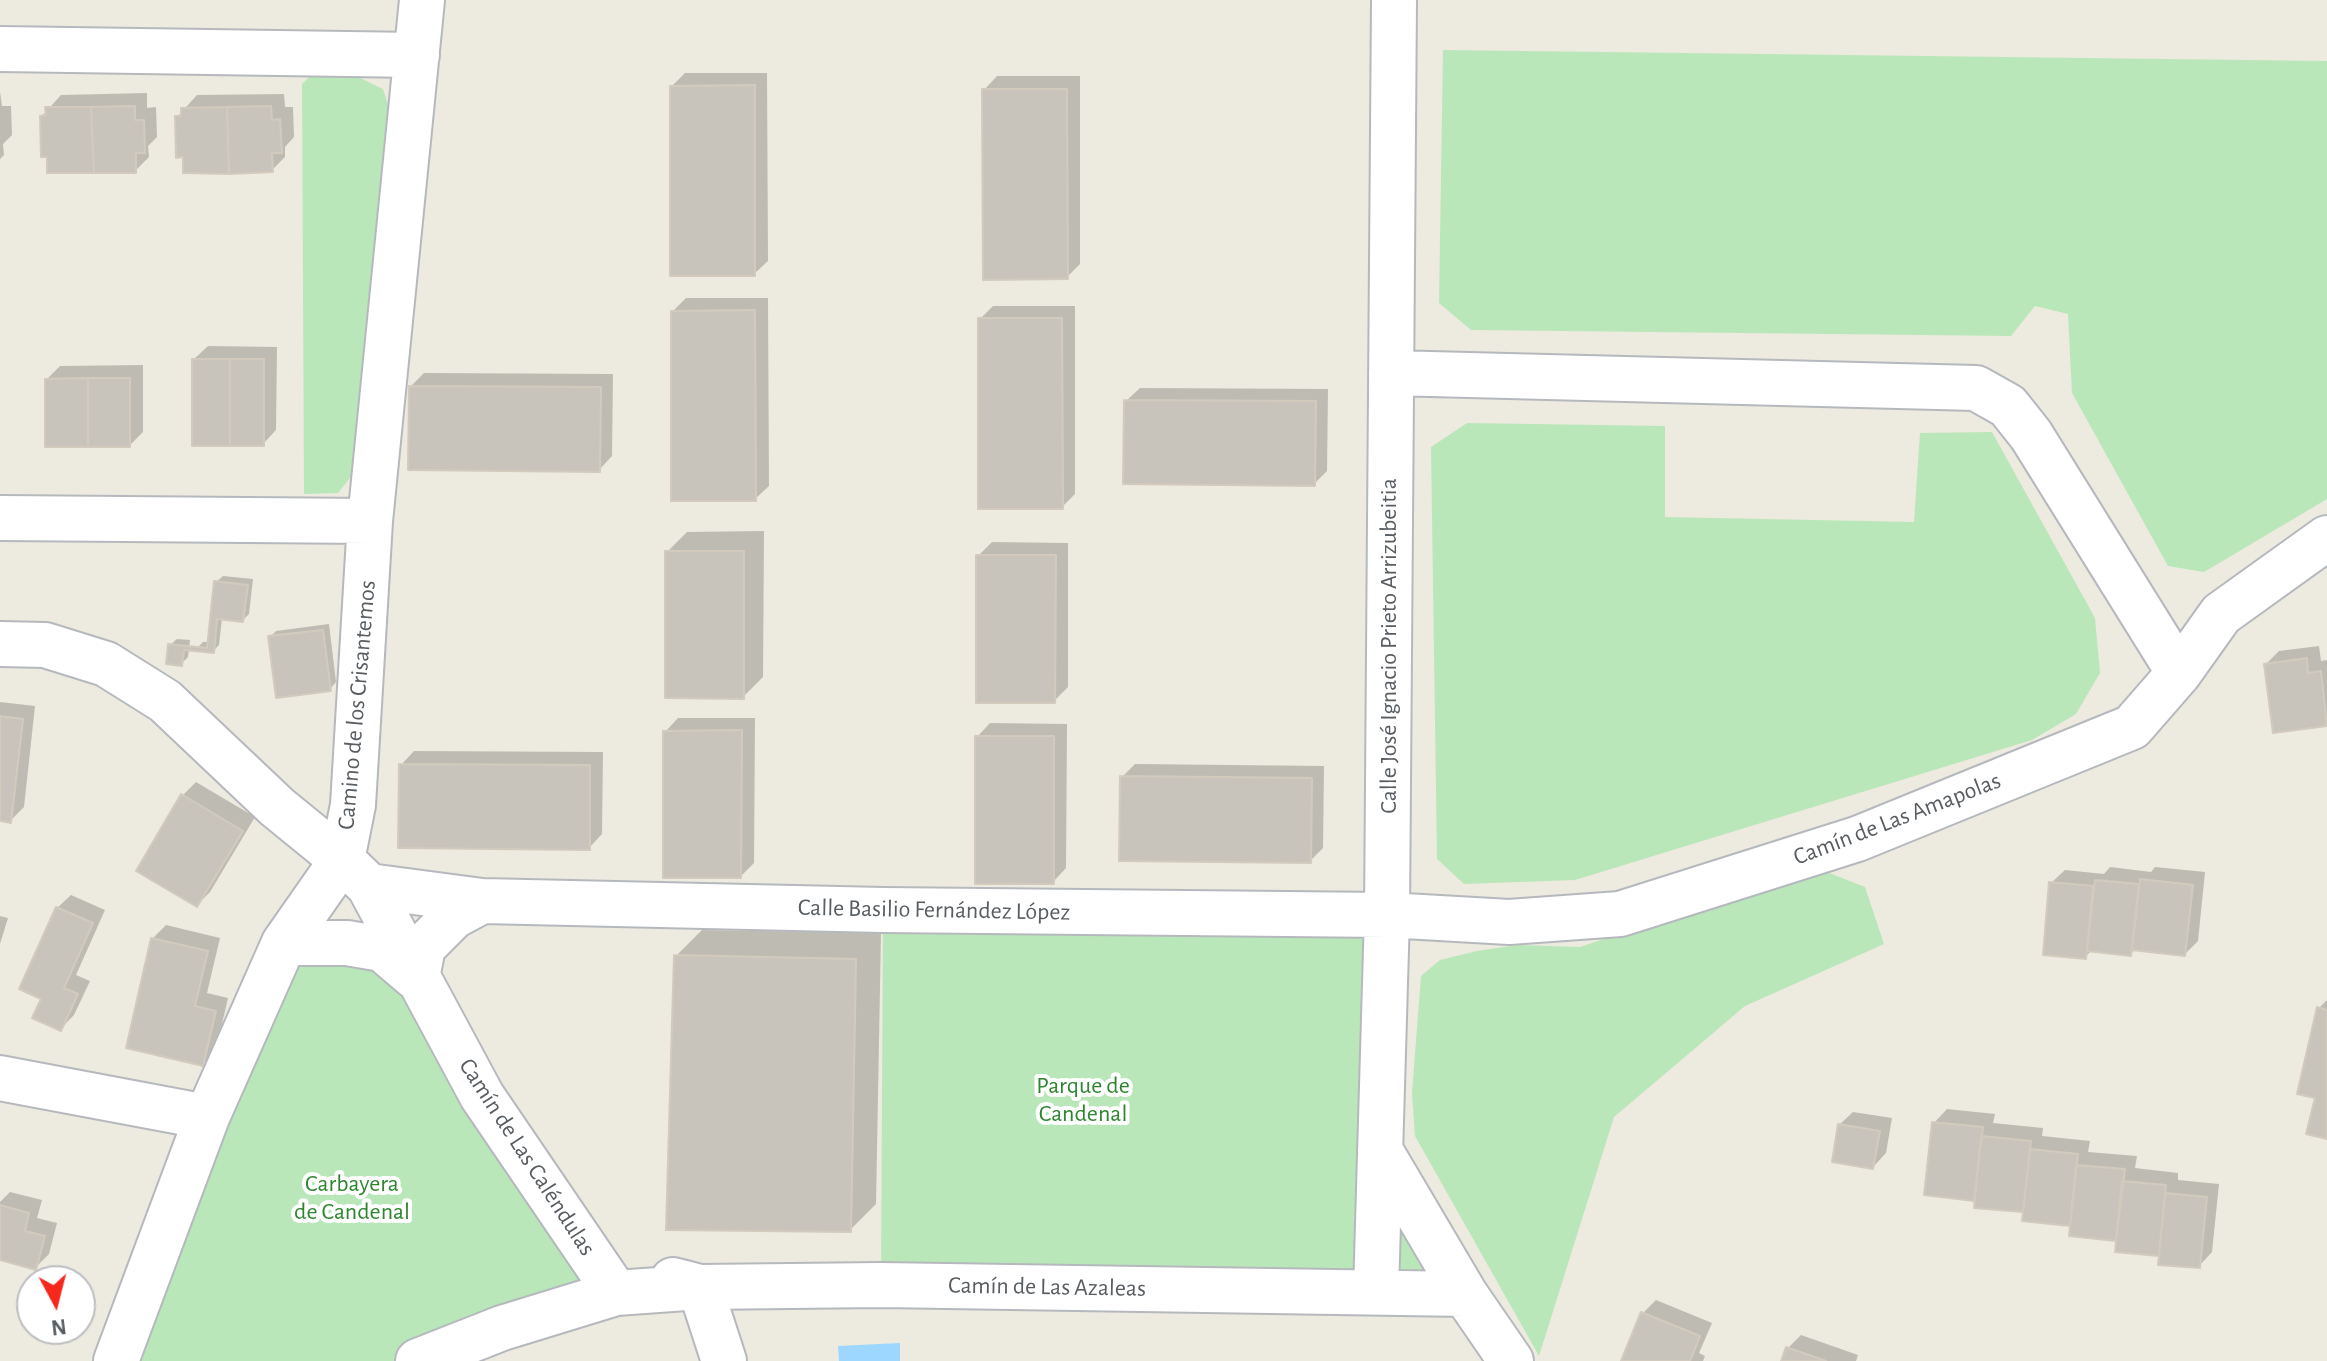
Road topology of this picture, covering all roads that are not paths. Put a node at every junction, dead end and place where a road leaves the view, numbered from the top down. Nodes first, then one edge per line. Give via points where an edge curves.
1 (422, 0) edge
2 (1394, 0) edge
3 (0, 49) edge
4 (417, 55) junction
5 (1391, 373) junction
6 (0, 518) edge
7 (370, 521) junction
8 (2327, 538) edge
9 (0, 644) edge
10 (2179, 673) junction
11 (355, 873) junction
12 (482, 901) junction
13 (1387, 915) junction
14 (284, 943) junction
15 (417, 978) junction
16 (0, 1078) edge
17 (207, 1117) junction
18 (1380, 1150) junction
19 (580, 1240) junction
20 (700, 1287) junction
21 (1376, 1292) junction
22 (616, 1293) junction
23 (1465, 1294) junction
24 (551, 1313) junction
25 (116, 1361) edge
26 (418, 1361) edge
27 (724, 1361) edge
28 (1511, 1361) edge

1 - 4 street, Camino de los Crisantemos
2 - 5 street, Calle José Ignacio Prieto Arrizubeitia
3 - 4 street
4 - 7 street, Camino de los Crisantemos
5 - 10 street via 1976,388 2008,406 2031,435
5 - 13 street, Calle José Ignacio Prieto Arrizubeitia
6 - 7 street
7 - 11 street, Camino de los Crisantemos via 353,805
8 - 10 street, Camín de Las Amapolas via 2221,614
9 - 11 street via 45,645 106,664 165,701
10 - 13 street, Camín de Las Amapolas via 2132,727 1857,839 1620,914 1509,922
11 - 12 street, Calle Basilio Fernández López
11 - 14 street, Camino de los Crisantemos
11 - 15 street, Camín de Las Caléndulas
12 - 13 street, Calle Basilio Fernández López
12 - 15 street via 454,916 423,947
13 - 18 street, Calle José Ignacio Prieto Arrizubeitia
14 - 15 street, Camín de Las Caléndulas via 382,949
14 - 17 street, Camino de los Crisantemos
15 - 19 street, Camín de Las Caléndulas via 482,1096
16 - 17 street
17 - 25 street, Camino de los Crisantemos
18 - 21 street, Calle José Ignacio Prieto Arrizubeitia
18 - 23 street
19 - 20 street via 627,1269
19 - 22 street, Camín de Las Caléndulas
19 - 24 street, Camín de Las Azaleas via 585,1272 574,1294
20 - 21 street, Camín de Las Azaleas
20 - 22 street, Camín de Las Azaleas
20 - 27 street
21 - 23 street, Camín de Las Azaleas
22 - 24 street, Camín de Las Azaleas
23 - 28 street
24 - 26 street, Camín de Las Azaleas

